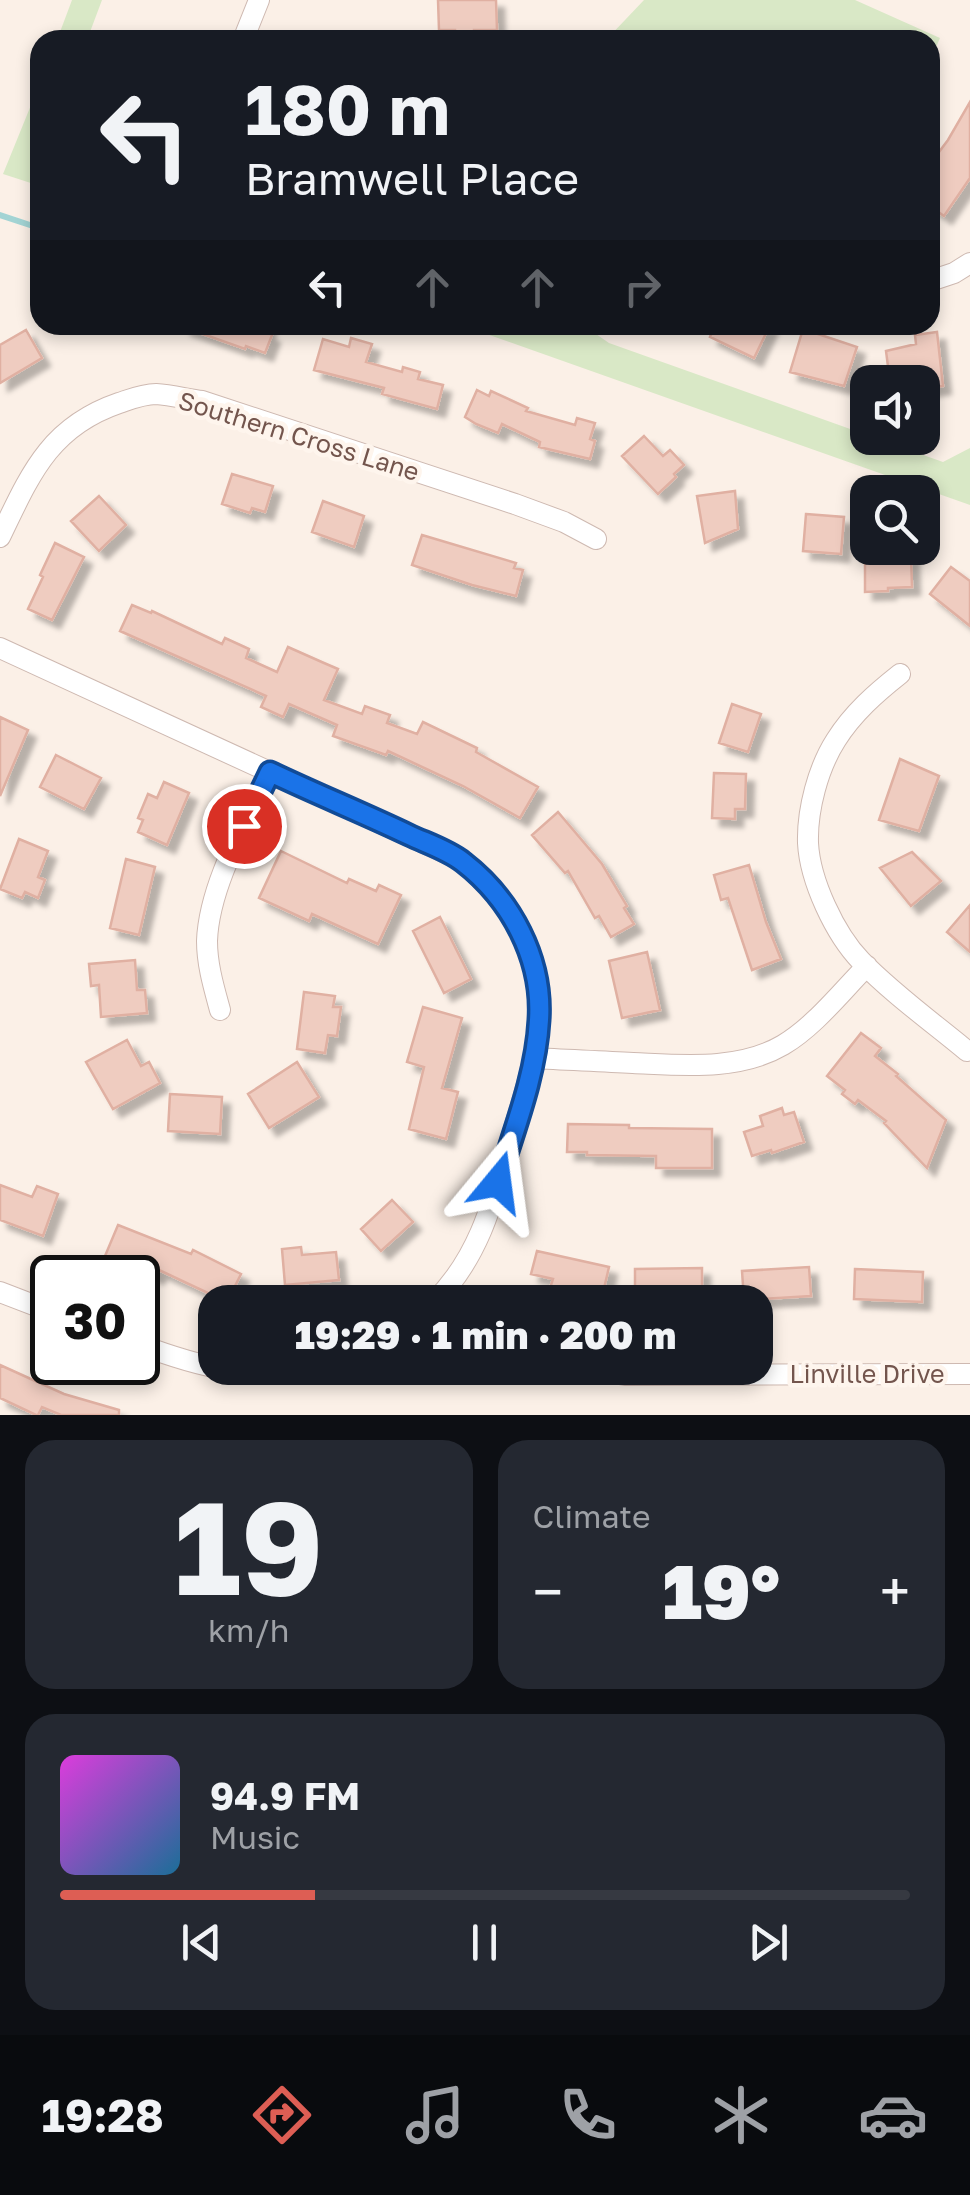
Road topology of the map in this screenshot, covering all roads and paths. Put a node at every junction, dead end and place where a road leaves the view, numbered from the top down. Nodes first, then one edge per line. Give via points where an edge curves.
1 (259, 0) edge
2 (247, 30) edge
3 (970, 263) edge
4 (940, 277) edge
5 (0, 537) edge
6 (596, 539) dead end
7 (0, 648) edge
8 (900, 674) dead end
9 (270, 772) junction
10 (866, 966) junction
11 (220, 1010) dead end
12 (967, 1052) dead end
13 (533, 1058) junction
14 (449, 1285) edge
15 (0, 1292) edge
16 (30, 1304) edge
17 (160, 1351) edge
18 (198, 1362) edge
19 (970, 1374) edge
20 (773, 1375) edge

1 - 2 street
3 - 4 street
5 - 6 street, Southern Cross Lane via 40,460 68,430 100,410 154,394 202,401 514,504
7 - 9 street
8 - 10 street via 866,701 835,740 811,815 808,844 823,900
9 - 11 street via 216,891 207,940
9 - 13 street via 460,860 488,886 513,918 533,962 540,994
10 - 12 street
10 - 13 street via 812,1022 757,1056 684,1066
13 - 14 street via 489,1216
15 - 16 street
17 - 18 street
19 - 20 street, Linville Drive

